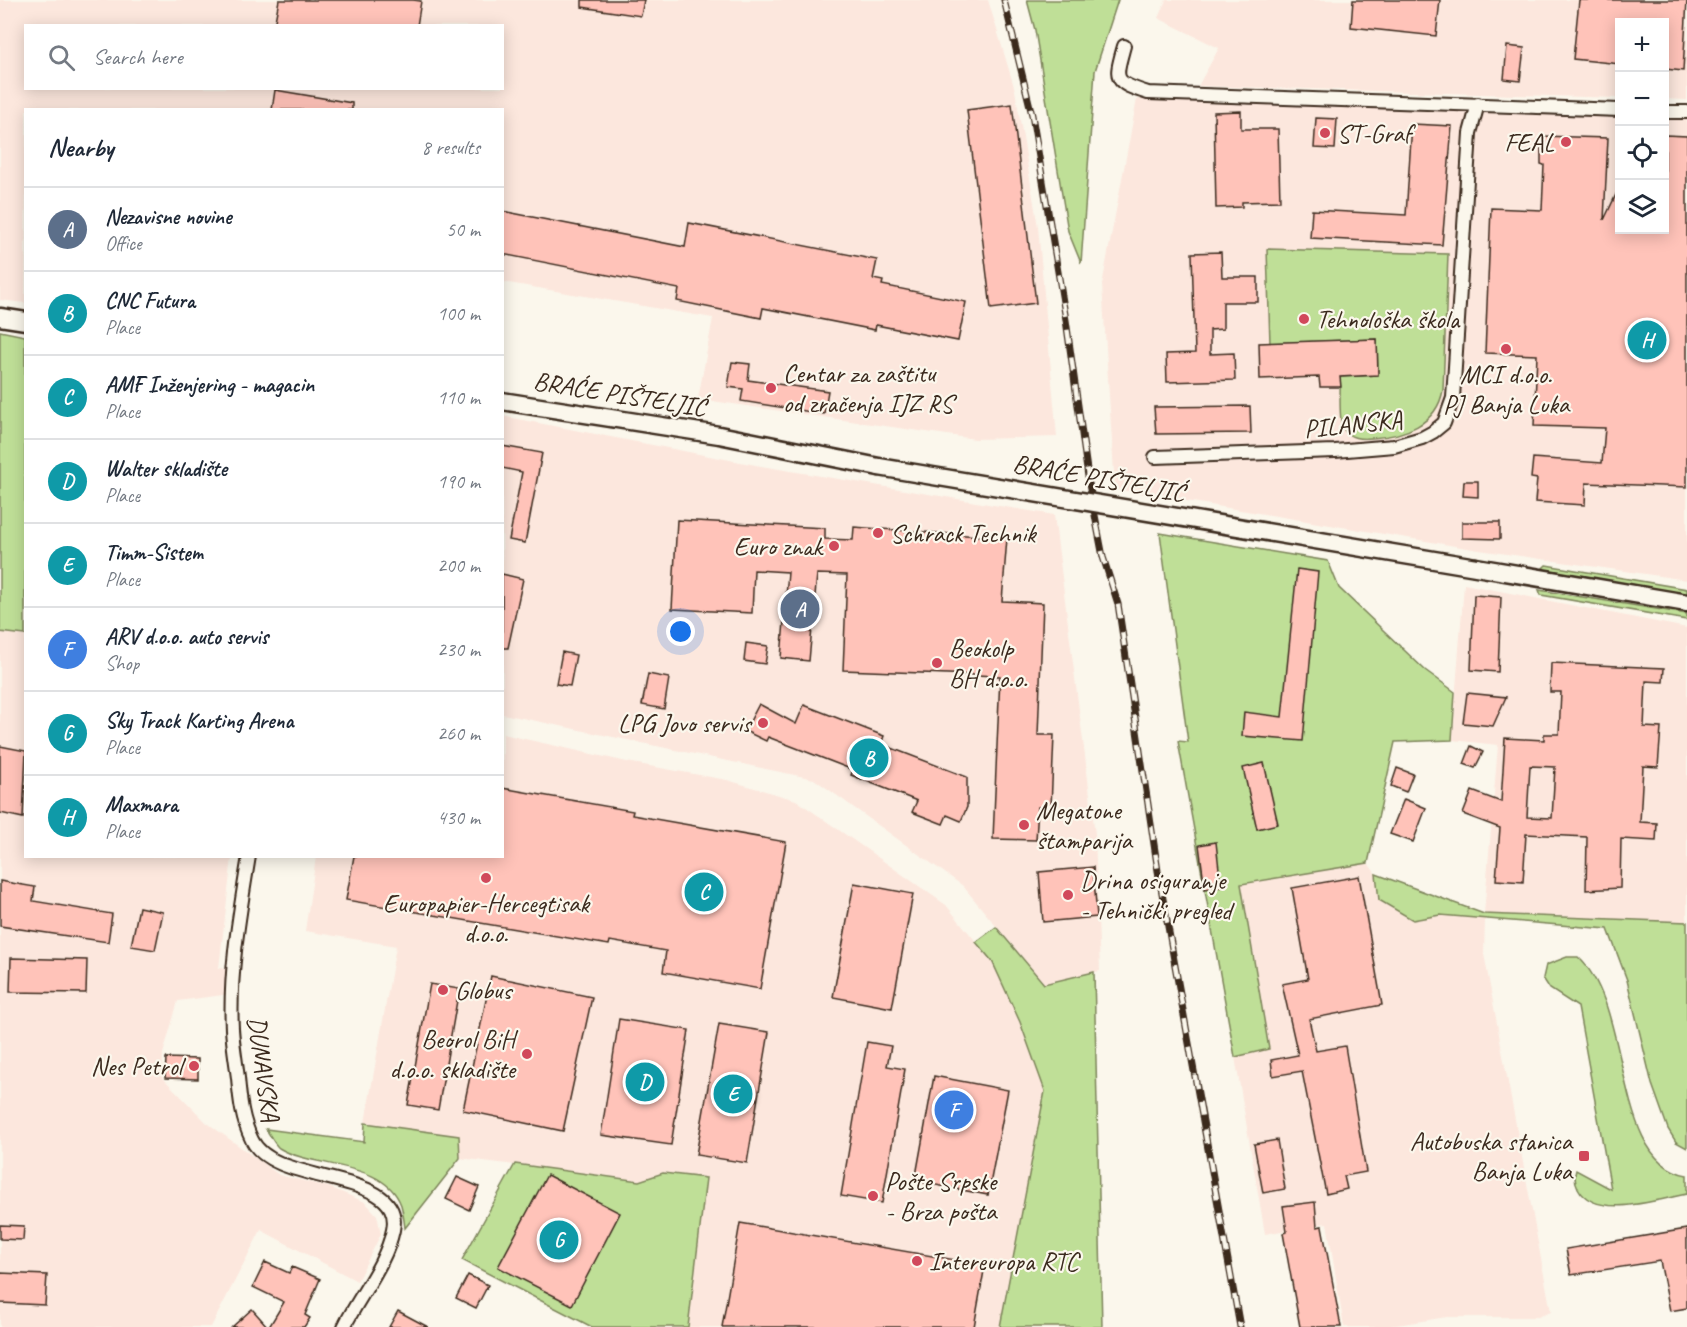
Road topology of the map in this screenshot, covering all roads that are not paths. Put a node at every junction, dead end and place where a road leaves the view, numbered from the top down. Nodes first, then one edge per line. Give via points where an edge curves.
1 (1124, 46) dead end
2 (1478, 104) junction
3 (1615, 110) edge
4 (1669, 112) edge
5 (1687, 112) edge
6 (0, 317) edge
7 (24, 321) edge
8 (504, 400) edge
9 (1155, 457) dead end
10 (1687, 603) edge
11 (249, 858) edge
12 (344, 1327) edge

1 - 2 street via 1116,69 1119,78 1124,84 1148,93
2 - 3 street
2 - 9 street, PILANSKA via 1470,133 1453,398 1444,423 1422,438 1379,448
4 - 5 street
6 - 7 street
8 - 10 street, BRAĆE PIŠTELJIĆ, bridge
11 - 12 street, DUNAVSKA via 239,919 232,1027 242,1114 252,1142 269,1159 285,1167 369,1190 386,1200 392,1214 394,1228 384,1253

